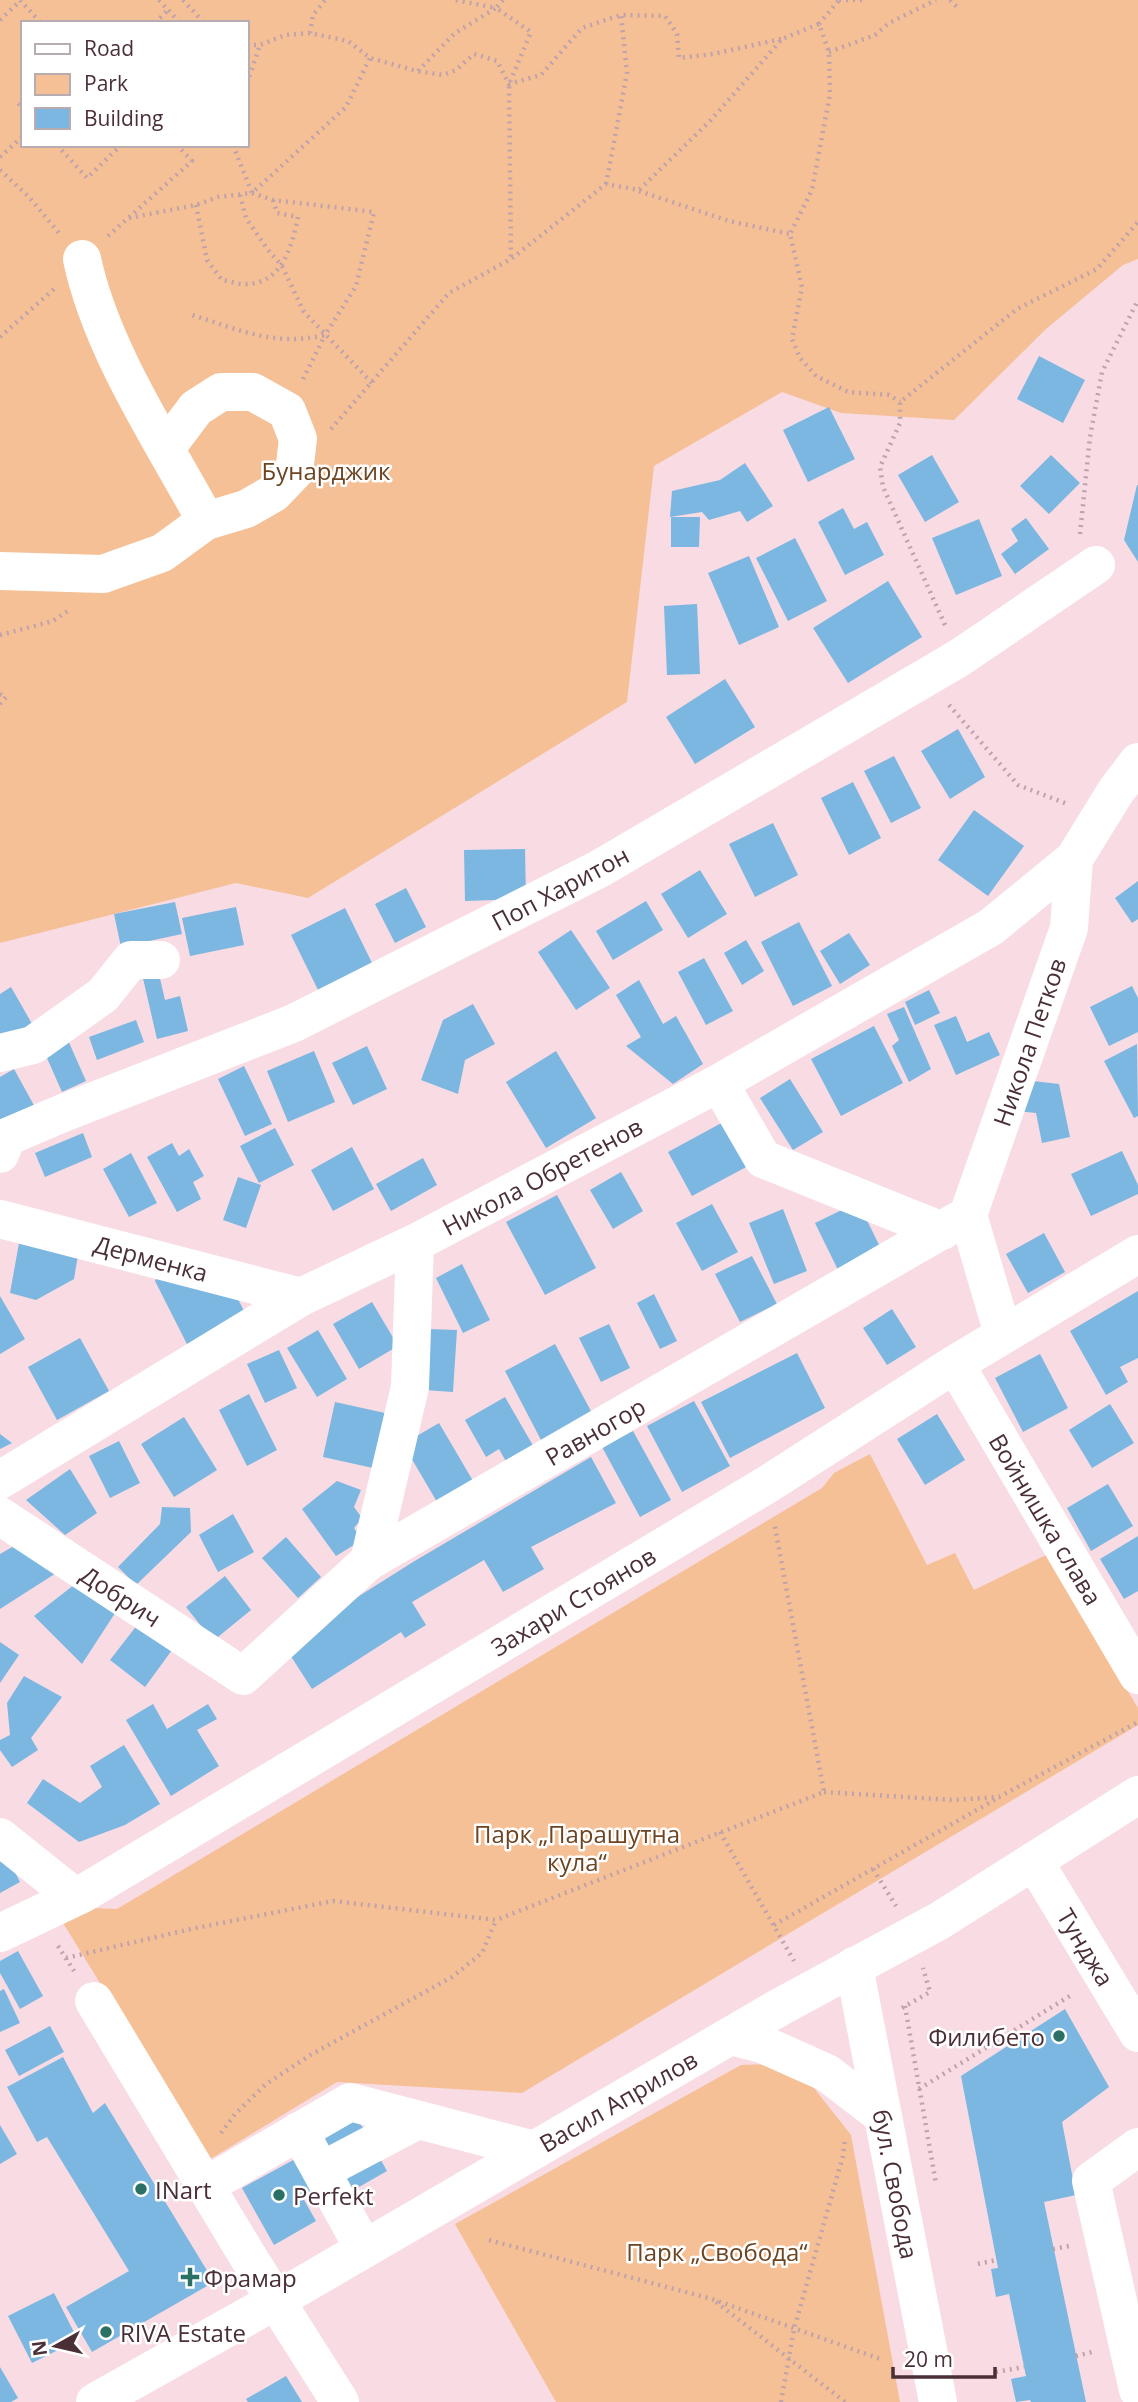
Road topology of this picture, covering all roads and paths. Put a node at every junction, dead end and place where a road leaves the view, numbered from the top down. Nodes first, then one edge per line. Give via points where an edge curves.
1 (21, 0) edge
2 (159, 0) edge
3 (183, 0) edge
4 (325, 0) edge
5 (455, 0) edge
6 (503, 0) edge
7 (839, 0) edge
8 (866, 0) edge
9 (936, 0) edge
10 (950, 0) edge
11 (496, 8) junction
12 (168, 10) junction
13 (960, 10) dead end
14 (621, 15) junction
15 (0, 20) edge
16 (39, 21) edge
17 (157, 21) edge
18 (178, 21) edge
19 (202, 21) edge
20 (818, 23) junction
21 (310, 33) junction
22 (782, 39) junction
23 (260, 44) junction
24 (248, 45) edge
25 (829, 52) junction
26 (370, 58) junction
27 (417, 71) junction
28 (248, 80) edge
29 (509, 84) junction
30 (21, 138) edge
31 (59, 147) edge
32 (119, 147) edge
33 (179, 147) edge
34 (234, 147) edge
35 (0, 157) edge
36 (0, 170) edge
37 (606, 184) junction
38 (639, 190) junction
39 (252, 193) junction
40 (240, 195) junction
41 (273, 200) junction
42 (196, 205) junction
43 (129, 218) junction
44 (1138, 222) edge
45 (790, 234) junction
46 (77, 255) junction
47 (511, 259) junction
48 (282, 266) junction
49 (1138, 300) edge
50 (192, 315) dead end
51 (325, 335) junction
52 (0, 337) edge
53 (372, 383) junction
54 (900, 402) junction
55 (287, 411) junction
56 (166, 448) junction
57 (294, 472) junction
58 (206, 521) junction
59 (1091, 568) joint
60 (0, 571) edge
61 (959, 658) junction
62 (925, 678) junction
63 (0, 694) edge
64 (0, 704) edge
65 (1127, 776) edge
66 (1074, 859) junction
67 (161, 961) dead end
68 (0, 1054) edge
69 (719, 1083) junction
70 (0, 1154) edge
71 (5, 1216) edge
72 (955, 1223) junction
73 (415, 1243) junction
74 (1138, 1254) edge
75 (301, 1297) junction
76 (1003, 1334) junction
77 (955, 1364) junction
78 (0, 1480) edge
79 (768, 1484) junction
80 (0, 1516) edge
81 (369, 1562) junction
82 (1138, 1675) edge
83 (243, 1676) joint
84 (1138, 1722) edge
85 (824, 1791) junction
86 (1138, 1795) edge
87 (999, 1797) junction
88 (720, 1832) junction
89 (0, 1837) edge
90 (1034, 1861) junction
91 (75, 1897) junction
92 (37, 1914) junction
93 (496, 1920) junction
94 (0, 1933) edge
95 (66, 1958) junction
96 (854, 1966) junction
97 (1103, 1976) junction
98 (930, 1992) dead end
99 (94, 2001) joint
100 (1138, 2033) edge
101 (731, 2036) junction
102 (883, 2116) junction
103 (418, 2120) junction
104 (299, 2131) junction
105 (845, 2139) dead end
106 (213, 2143) dead end
107 (1138, 2147) edge
108 (534, 2150) junction
109 (321, 2171) junction
110 (205, 2186) junction
111 (489, 2240) dead end
112 (364, 2249) junction
113 (996, 2260) dead end
114 (978, 2264) dead end
115 (712, 2299) junction
116 (275, 2301) junction
117 (794, 2329) junction
118 (789, 2357) junction
119 (883, 2360) dead end
120 (1024, 2367) dead end
121 (996, 2372) dead end
122 (1138, 2390) edge
123 (95, 2402) edge
124 (340, 2402) edge
125 (781, 2402) edge
126 (845, 2402) edge
127 (938, 2402) edge

1 - 15 path
1 - 16 path
2 - 12 path
3 - 19 path
4 - 21 path via 313,15
5 - 11 path
6 - 11 path
7 - 8 path
7 - 20 path
9 - 25 path via 875,35
10 - 13 path
11 - 27 path via 455,33
11 - 29 path via 531,32
12 - 17 path
12 - 18 path
14 - 22 path via 665,16 677,34 679,58
14 - 29 path via 582,29 541,75
14 - 37 path via 626,73
20 - 22 path
20 - 25 path
21 - 23 path
21 - 26 path via 348,41
22 - 38 path
23 - 24 path
23 - 28 path
25 - 45 path via 830,94 812,190
26 - 27 path
26 - 39 path via 346,107
27 - 29 path via 443,75 474,54 497,61
29 - 47 path
30 - 35 path
31 - 32 path via 87,178
33 - 43 path via 192,162
34 - 39 path
36 - 46 path
37 - 38 path
37 - 47 path
38 - 45 path via 729,221
39 - 40 path
39 - 41 path
40 - 42 path
40 - 48 path via 246,218
41 - 48 path via 278,213 298,217
41 - 51 path via 374,212 356,286
42 - 43 path
42 - 48 path via 207,260 222,280 245,284 264,280
43 - 46 path
44 - 54 path via 1097,270 1017,309
45 - 54 path via 802,287 792,339 800,358 816,376 848,392 889,395
46 - 52 path via 40,300
46 - 56 street via 101,321
47 - 53 path via 449,293
48 - 51 path via 304,312
49 - 59 path via 1102,372 1078,554
50 - 51 path via 265,338 302,341
51 - 53 path
51 - 55 path
53 - 57 path
54 - 61 path via 900,423 880,467 883,487
55 - 56 street via 253,392 221,392 196,408
55 - 57 street via 298,439
56 - 58 street
57 - 58 street via 274,493 246,509
58 - 60 street via 162,553 103,574
59 - 61 street, Поп Харитон
61 - 62 street, Поп Харитон
62 - 65 path via 1018,785 1069,805
62 - 70 street, Поп Харитон via 599,869 294,1023 7,1137
63 - 64 path via 6,697
65 - 66 street, Никола Петков
66 - 69 street, Никола Обретенов via 992,927
66 - 72 street, Никола Петков via 1069,928
67 - 68 street via 131,960 103,995 33,1045
69 - 72 street via 763,1159
69 - 73 street, Никола Обретенов
71 - 75 street, Дерменка
72 - 76 street
72 - 81 street, Равногор
73 - 75 street, Никола Обретенов
73 - 81 street via 410,1387
74 - 76 street, Захари Стоянов
75 - 78 street, Никола Обретенов
76 - 77 street, Захари Стоянов
77 - 79 street, Захари Стоянов
77 - 82 street, Войнишка слава
79 - 85 path
79 - 91 street, Захари Стоянов
80 - 83 street, Добрич
81 - 83 street, Равногор
84 - 87 path
85 - 87 path via 953,1800
85 - 88 path
86 - 90 street, Васил Априлов
87 - 88 path via 774,1925
88 - 93 path
89 - 91 street
90 - 96 street, Васил Априлов via 939,1921
90 - 97 street, Тунджа
91 - 92 street, Захари Стоянов
92 - 94 street, Захари Стоянов
92 - 95 path
93 - 95 path via 333,1901
93 - 106 path via 482,1953 452,1977 266,2084
95 - 99 path
96 - 101 street, Васил Априлов
96 - 102 street, бул. Свобода
97 - 98 path via 919,2089 905,2006
97 - 100 street, Тунджа
99 - 110 street
101 - 102 street via 762,2044 827,2073
101 - 108 street, Васил Априлов
102 - 127 street, бул. Свобода
103 - 104 street via 350,2102
103 - 108 street
103 - 109 street
104 - 109 street
104 - 110 street
105 - 117 path
107 - 122 street via 1090,2181
108 - 112 street, Васил Априлов
109 - 112 street
110 - 116 street
111 - 115 path
112 - 116 street, Васил Априлов
113 - 114 path
115 - 117 path
115 - 118 path
116 - 123 street, Васил Априлов
116 - 124 street
117 - 118 path
117 - 119 path
118 - 125 path
118 - 126 path
120 - 121 path

